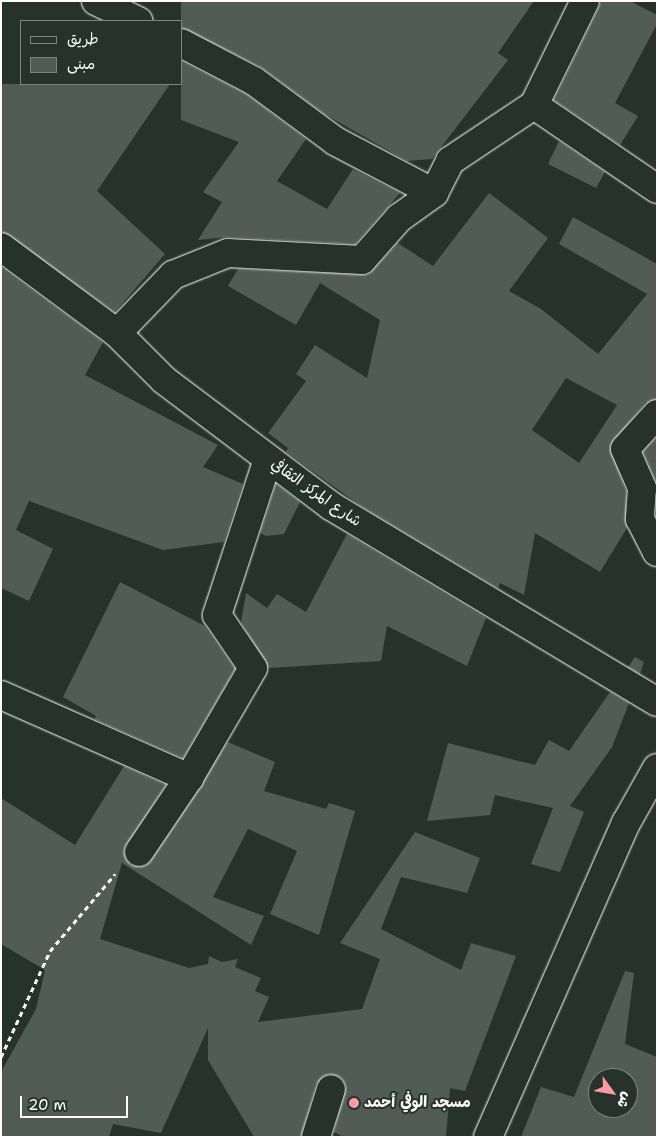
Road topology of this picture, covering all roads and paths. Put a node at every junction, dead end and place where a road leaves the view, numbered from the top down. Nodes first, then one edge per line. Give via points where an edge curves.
1 (96, 1) edge
2 (584, 1) edge
3 (136, 20) edge
4 (182, 44) edge
5 (534, 105) junction
6 (657, 190) edge
7 (434, 193) junction
8 (1, 247) edge
9 (117, 333) junction
10 (657, 414) edge
11 (268, 459) junction
12 (657, 552) edge
13 (1, 694) edge
14 (657, 702) edge
15 (657, 768) edge
16 (189, 778) junction
17 (140, 852) joint
18 (1, 1057) edge
19 (331, 1089) dead end
20 (316, 1137) edge
21 (488, 1137) edge

1 - 3 street
2 - 5 street
4 - 7 street via 254,81 335,141
5 - 6 street
5 - 7 street via 450,161
7 - 9 street via 399,218 362,260 228,253 173,275
8 - 9 street, شارع المركز الثقافي
9 - 11 street, شارع المركز الثقافي via 164,380
10 - 12 street via 625,450 642,488 640,518
11 - 14 street, شارع المركز الثقافي via 331,506
11 - 16 street via 217,615 253,668
13 - 16 street
15 - 21 street via 626,823
16 - 17 street
17 - 18 path via 112,876 50,951
19 - 20 street

